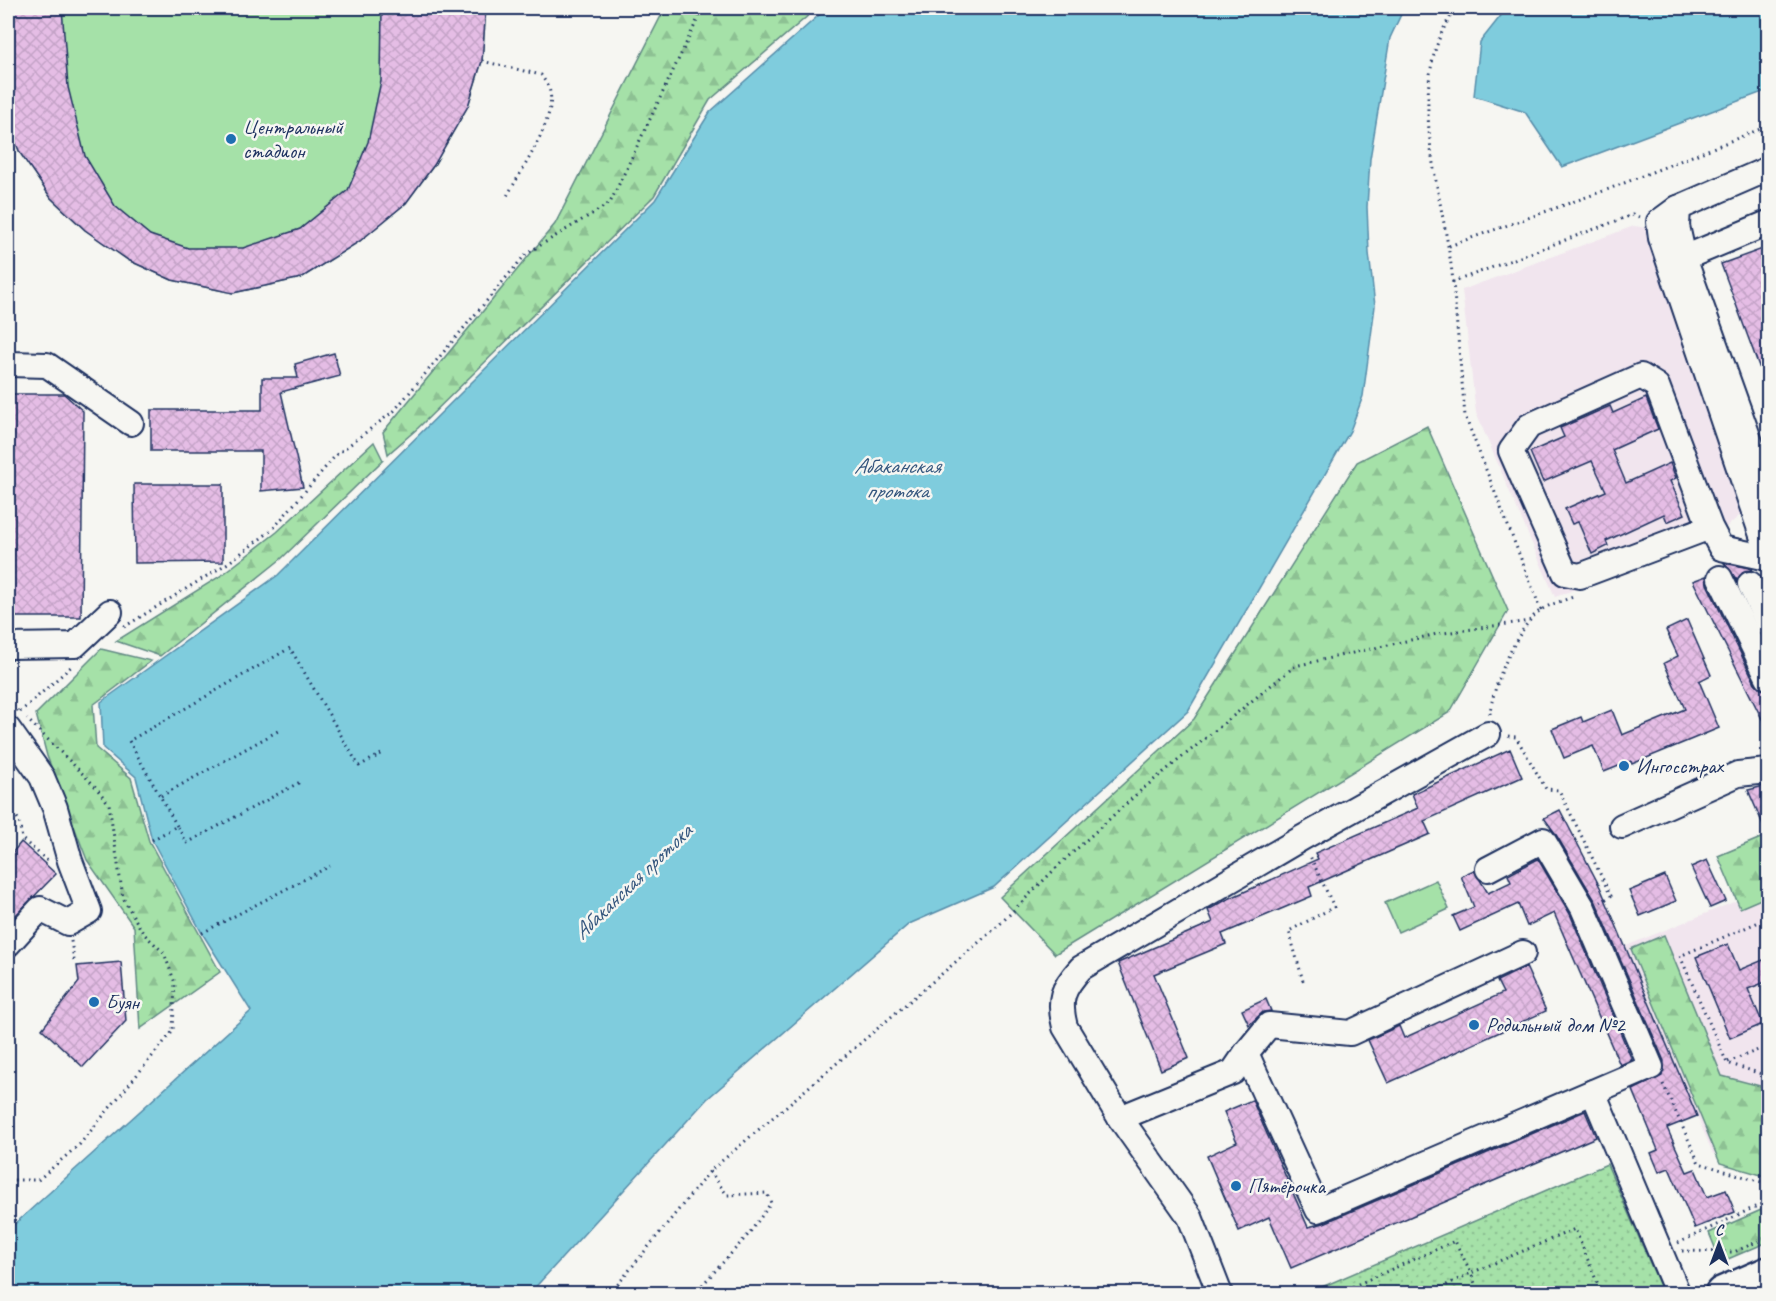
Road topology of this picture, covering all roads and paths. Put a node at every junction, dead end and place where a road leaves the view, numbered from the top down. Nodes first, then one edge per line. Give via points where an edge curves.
1 (703, 8) edge
2 (1456, 8) edge
3 (482, 61) dead end
4 (1768, 126) edge
5 (1768, 169) edge
6 (507, 196) dead end
7 (1669, 215) junction
8 (1768, 223) edge
9 (1449, 246) junction
10 (1684, 258) junction
11 (1452, 282) junction
12 (8, 364) edge
13 (131, 423) dead end
14 (1768, 492) edge
15 (1710, 527) junction
16 (1768, 553) edge
17 (1768, 558) edge
18 (1720, 578) dead end
19 (1750, 584) dead end
20 (1541, 610) dead end
21 (1529, 621) dead end
22 (112, 623) joint
23 (1768, 624) edge
24 (1519, 636) dead end
25 (8, 646) edge
26 (78, 661) dead end
27 (1768, 677) edge
28 (1491, 701) dead end
29 (8, 702) edge
30 (14, 720) edge
31 (278, 731) dead end
32 (1488, 734) dead end
33 (385, 752) dead end
34 (1768, 771) edge
35 (302, 781) dead end
36 (161, 796) junction
37 (8, 802) edge
38 (177, 826) junction
39 (1622, 826) dead end
40 (1302, 838) junction
41 (152, 840) dead end
42 (330, 866) dead end
43 (1488, 869) dead end
44 (58, 870) dead end
45 (1768, 918) edge
46 (68, 923) junction
47 (202, 933) dead end
48 (8, 944) edge
49 (1523, 954) dead end
50 (74, 960) dead end
51 (1303, 981) dead end
52 (1768, 1047) edge
53 (1246, 1053) junction
54 (1726, 1063) junction
55 (1768, 1076) edge
56 (1593, 1092) junction
57 (1120, 1118) junction
58 (710, 1171) junction
59 (8, 1180) edge
60 (1768, 1201) edge
61 (1768, 1237) edge
62 (1660, 1251) junction
63 (1471, 1273) junction
64 (1768, 1274) edge
65 (8, 1285) edge
66 (16, 1293) edge
67 (610, 1293) edge
68 (694, 1293) edge
69 (1220, 1293) edge
70 (1336, 1293) edge
71 (1428, 1293) edge
72 (1479, 1293) edge
73 (1602, 1293) edge
74 (1678, 1293) edge
75 (1722, 1293) edge

1 - 22 path via 610,203 526,254 394,411 336,455 272,530 228,563
2 - 9 path via 1447,19 1429,67 1428,122
3 - 6 path via 541,75 550,90 545,124
4 - 9 path
5 - 7 street
7 - 10 street via 1677,226
7 - 11 path via 1632,215
7 - 16 street via 1661,238
8 - 10 street
9 - 11 path
10 - 14 street
11 - 20 path via 1465,416
12 - 13 street via 47,365
15 - 15 street via 1580,576 1565,573 1511,451 1528,426 1641,376 1657,386
15 - 17 street via 1721,548
18 - 27 street
19 - 23 street
21 - 58 path via 1437,634 1295,666 1140,792 998,926
22 - 25 street via 75,645
24 - 28 path
26 - 30 path
29 - 30 path
30 - 46 street via 55,807 89,911
30 - 59 path via 94,785 109,804 123,898 143,933 165,953 176,983 173,1031 81,1144 38,1180
31 - 36 path
32 - 40 street
33 - 36 path via 359,766 290,648 129,741
34 - 39 street via 1738,774
35 - 38 path via 187,843
36 - 38 path
37 - 44 path via 19,821 22,839
38 - 41 path
40 - 51 path via 1334,907 1289,931
40 - 57 street via 1081,968 1065,986 1061,1010 1065,1027
42 - 47 path
43 - 56 street via 1543,840 1583,908 1651,1067
45 - 54 path via 1680,956
46 - 48 street via 40,909
46 - 50 path
49 - 53 street via 1350,1033 1269,1025
52 - 54 path
53 - 56 street via 1318,1210
53 - 57 street via 1233,1072
54 - 55 path
56 - 62 street
57 - 69 street via 1190,1217
58 - 67 path
58 - 68 path via 727,1195 767,1193 771,1203 748,1235
60 - 62 path
61 - 62 path via 1734,1252
62 - 74 street
63 - 70 path via 1455,1241
63 - 71 path
63 - 72 path
63 - 73 path via 1575,1229
64 - 75 highway
65 - 66 path

